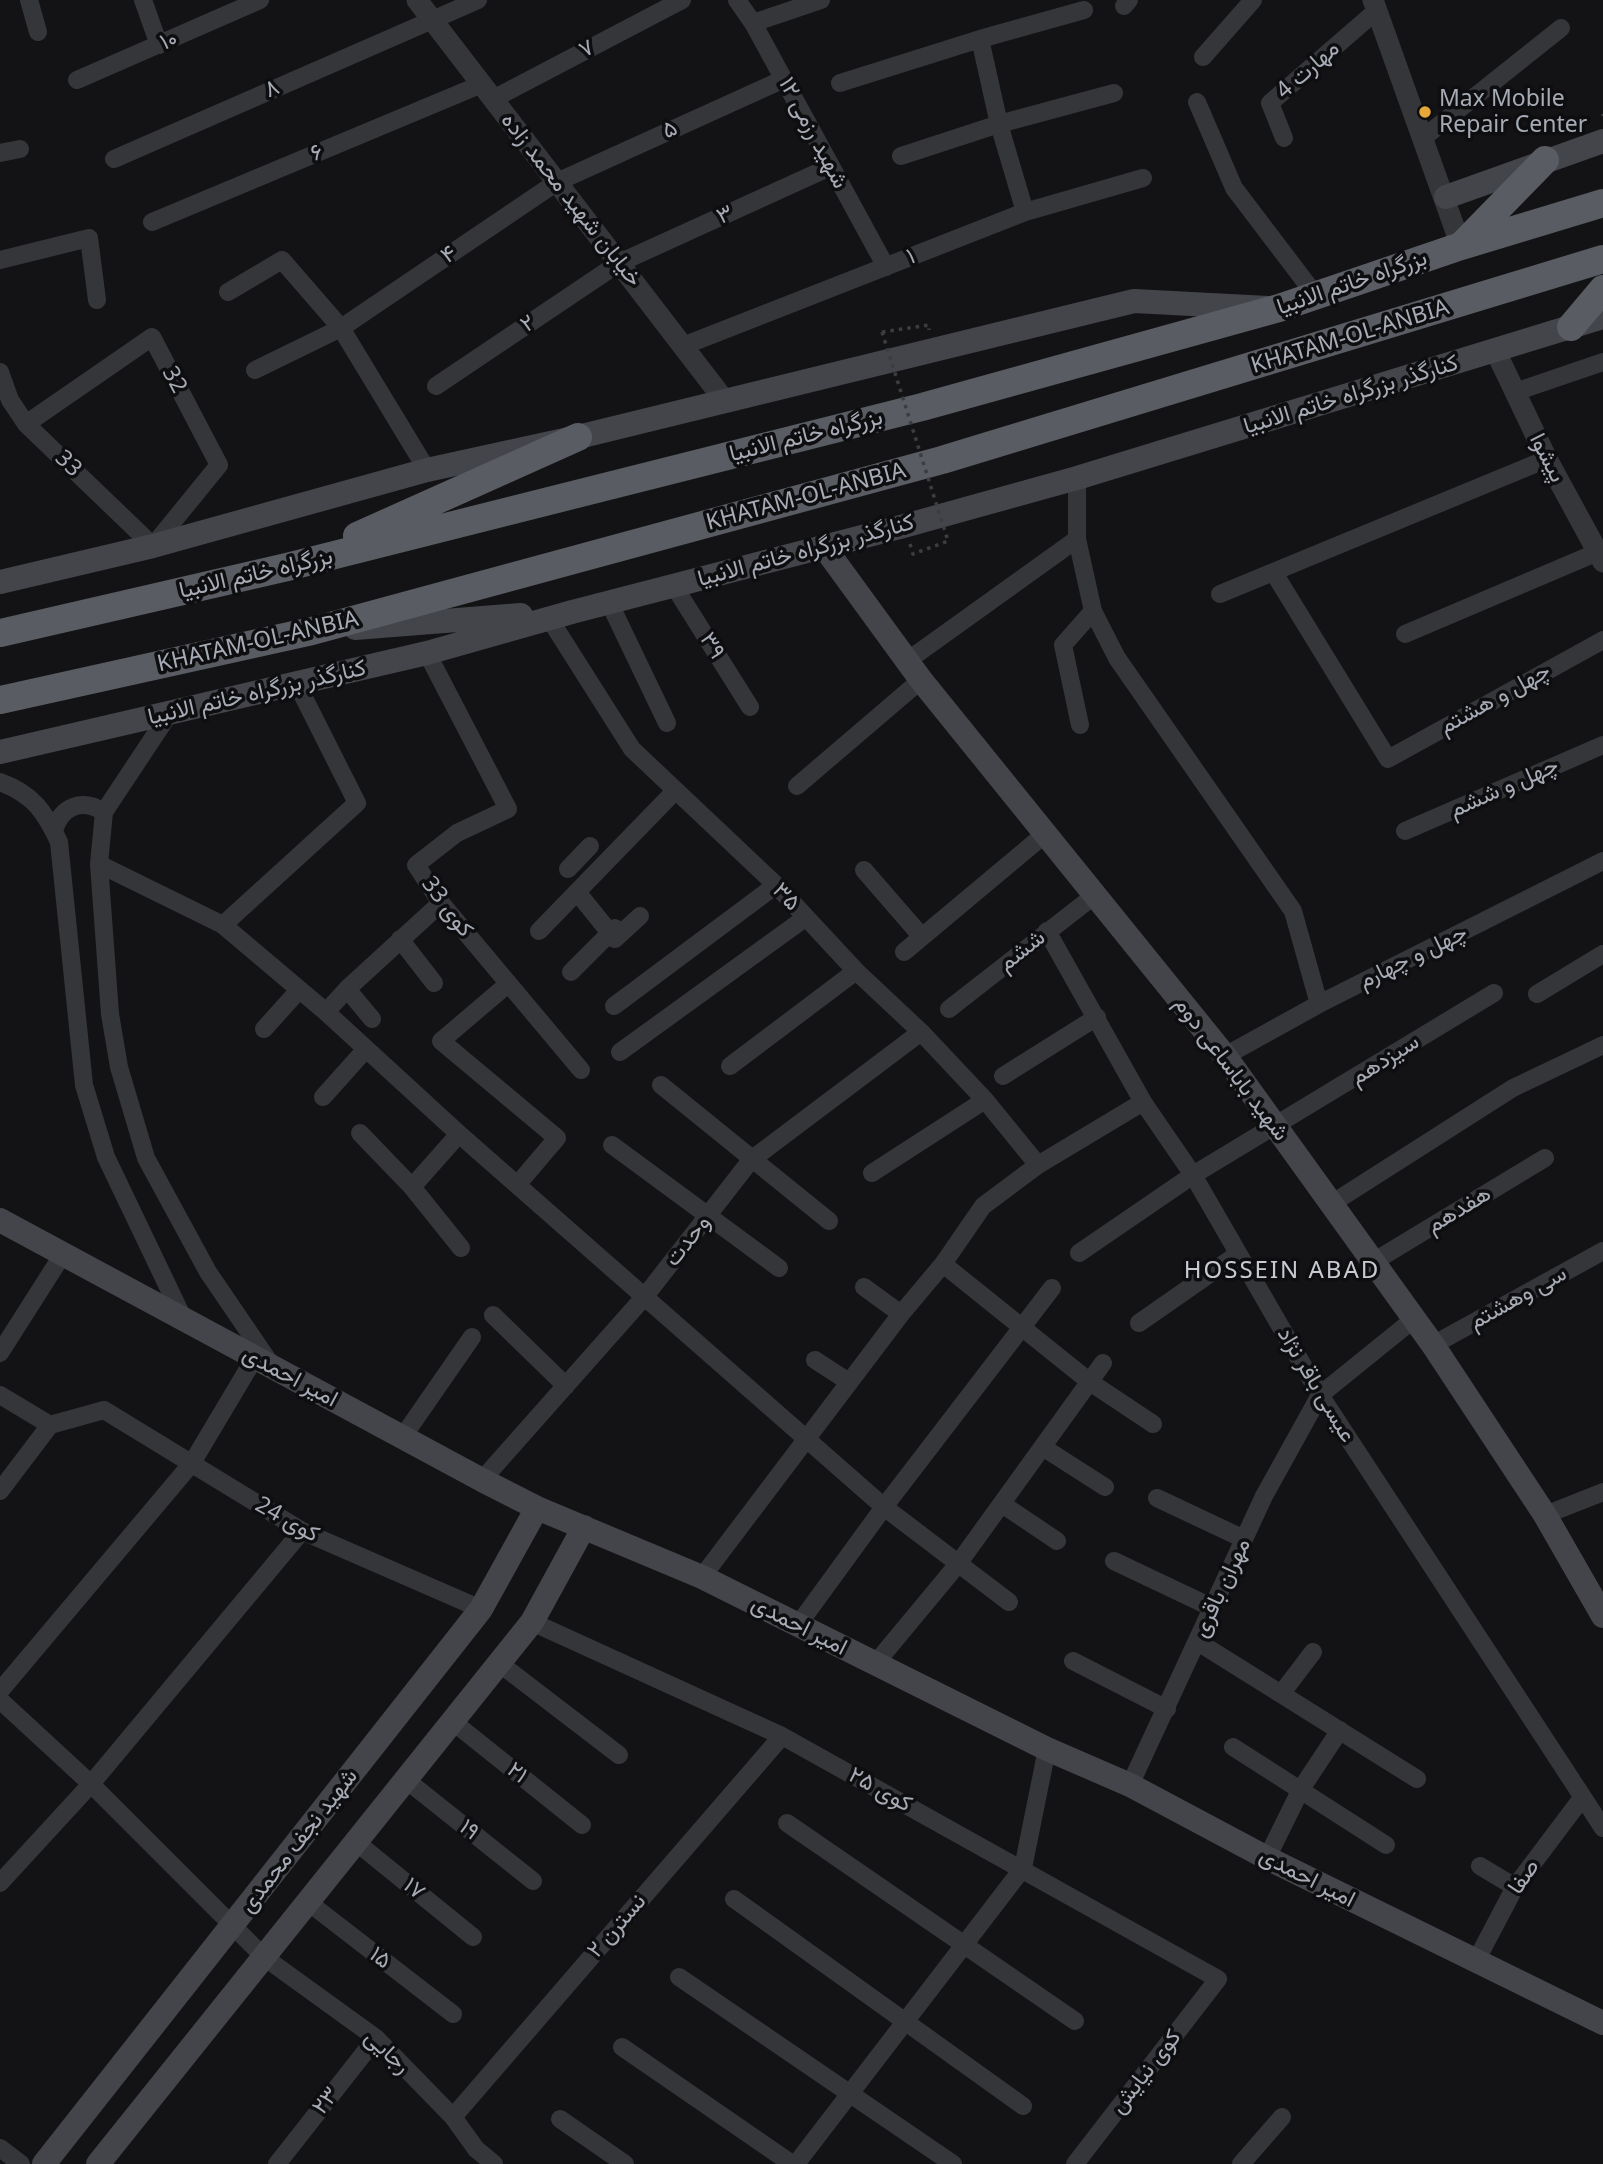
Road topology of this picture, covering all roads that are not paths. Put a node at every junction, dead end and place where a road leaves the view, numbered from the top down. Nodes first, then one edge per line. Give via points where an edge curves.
1 (29, 0) edge
2 (144, 0) edge
3 (260, 0) edge
4 (417, 0) edge
5 (478, 0) edge
6 (682, 0) edge
7 (737, 0) edge
8 (821, 0) edge
9 (1253, 0) edge
10 (1374, 6) edge
11 (227, 7) edge
12 (1084, 10) dead end
13 (431, 18) junction
14 (753, 23) junction
15 (1561, 29) dead end
16 (38, 32) dead end
17 (980, 39) junction
18 (159, 45) junction
19 (1203, 57) dead end
20 (784, 79) junction
21 (76, 80) dead end
22 (840, 83) dead end
23 (487, 92) junction
24 (1114, 93) dead end
25 (1197, 102) dead end
26 (999, 124) junction
27 (1284, 138) dead end
28 (1423, 138) junction
29 (1603, 141) edge
30 (19, 149) dead end
31 (0, 153) edge
32 (901, 156) dead end
33 (114, 159) dead end
34 (1545, 160) junction
35 (830, 167) junction
36 (1143, 178) dead end
37 (557, 181) junction
38 (1446, 197) junction
39 (1603, 203) edge
40 (1025, 212) junction
41 (152, 222) dead end
42 (1461, 246) junction
43 (1603, 259) edge
44 (0, 260) edge
45 (620, 263) junction
46 (886, 267) junction
47 (1603, 289) edge
48 (228, 292) dead end
49 (1316, 296) junction
50 (97, 300) dead end
51 (1279, 308) junction
52 (1603, 317) edge
53 (1572, 327) junction
54 (341, 328) junction
55 (683, 346) junction
56 (1496, 352) junction
57 (1603, 362) edge
58 (255, 370) dead end
59 (0, 372) edge
60 (436, 386) dead end
61 (1515, 392) junction
62 (725, 401) junction
63 (26, 424) junction
64 (578, 437) junction
65 (1547, 459) junction
66 (428, 470) junction
67 (1077, 478) junction
68 (1077, 539) junction
69 (153, 546) junction
70 (824, 547) junction
71 (1601, 557) edge
72 (287, 567) junction
73 (1274, 573) junction
74 (0, 582) edge
75 (674, 586) junction
76 (1220, 594) dead end
77 (609, 602) junction
78 (1093, 611) junction
79 (560, 615) junction
80 (312, 631) junction
81 (0, 633) edge
82 (1405, 634) dead end
83 (1603, 640) edge
84 (427, 653) junction
85 (914, 670) junction
86 (297, 684) junction
87 (0, 700) edge
88 (750, 707) dead end
89 (169, 714) junction
90 (667, 723) dead end
91 (1080, 725) dead end
92 (1603, 745) edge
93 (0, 752) edge
94 (0, 782) edge
95 (797, 786) dead end
96 (675, 791) junction
97 (104, 812) junction
98 (54, 831) junction
99 (1405, 831) dead end
100 (1045, 834) junction
101 (590, 846) dead end
102 (1603, 862) edge
103 (99, 864) junction
104 (864, 870) dead end
105 (776, 885) junction
106 (580, 888) junction
107 (1095, 895) junction
108 (441, 903) junction
109 (640, 916) dead end
110 (805, 918) junction
111 (223, 925) junction
112 (614, 929) junction
113 (539, 931) dead end
114 (1047, 931) junction
115 (922, 937) junction
116 (400, 939) junction
117 (904, 952) dead end
118 (1603, 954) edge
119 (856, 971) junction
120 (571, 972) dead end
121 (435, 982) dead end
122 (508, 984) junction
123 (347, 989) junction
124 (299, 990) junction
125 (1494, 993) dead end
126 (1538, 994) dead end
127 (1319, 1004) junction
128 (614, 1006) dead end
129 (949, 1009) dead end
130 (326, 1012) junction
131 (1097, 1017) junction
132 (372, 1019) dead end
133 (264, 1029) dead end
134 (921, 1032) junction
135 (1603, 1045) edge
136 (366, 1049) junction
137 (620, 1052) dead end
138 (1225, 1056) junction
139 (730, 1066) dead end
140 (581, 1070) dead end
141 (1003, 1076) dead end
142 (661, 1085) dead end
143 (323, 1097) dead end
144 (985, 1100) junction
145 (1143, 1102) junction
146 (1276, 1127) junction
147 (360, 1133) dead end
148 (460, 1134) junction
149 (612, 1145) dead end
150 (1545, 1158) dead end
151 (751, 1160) junction
152 (1038, 1165) junction
153 (872, 1173) dead end
154 (1193, 1175) junction
155 (517, 1185) junction
156 (412, 1187) junction
157 (1331, 1204) junction
158 (709, 1215) junction
159 (829, 1220) dead end
160 (0, 1221) edge
161 (461, 1248) dead end
162 (1603, 1251) edge
163 (1079, 1253) dead end
164 (63, 1254) junction
165 (1238, 1254) junction
166 (1373, 1262) junction
167 (943, 1264) junction
168 (779, 1268) dead end
169 (864, 1287) dead end
170 (1052, 1288) dead end
171 (646, 1295) junction
172 (901, 1314) junction
173 (494, 1315) dead end
174 (182, 1316) junction
175 (1414, 1319) junction
176 (1139, 1323) dead end
177 (1023, 1327) junction
178 (472, 1337) dead end
179 (1433, 1345) junction
180 (0, 1353) edge
181 (815, 1360) dead end
182 (1103, 1363) dead end
183 (264, 1364) junction
184 (849, 1382) junction
185 (1090, 1382) junction
186 (566, 1385) junction
187 (0, 1395) edge
188 (1320, 1395) junction
189 (1153, 1424) dead end
190 (50, 1425) junction
191 (402, 1438) junction
192 (807, 1440) junction
193 (1044, 1448) junction
194 (192, 1463) junction
195 (482, 1480) junction
196 (1105, 1487) dead end
197 (0, 1491) edge
198 (1603, 1492) edge
199 (1157, 1498) dead end
200 (1002, 1504) junction
201 (884, 1507) junction
202 (537, 1508) junction
203 (1545, 1515) junction
204 (584, 1527) junction
205 (302, 1531) junction
206 (1244, 1539) junction
207 (1057, 1541) dead end
208 (1114, 1561) dead end
209 (958, 1564) junction
210 (702, 1577) junction
211 (1009, 1602) dead end
212 (1599, 1602) edge
213 (1213, 1608) junction
214 (481, 1609) junction
215 (532, 1622) junction
216 (798, 1625) junction
217 (1198, 1642) junction
218 (1313, 1652) dead end
219 (1073, 1661) dead end
220 (499, 1662) junction
221 (875, 1664) junction
222 (0, 1691) edge
223 (1281, 1694) junction
224 (0, 1700) edge
225 (1167, 1709) junction
226 (452, 1721) junction
227 (1340, 1730) junction
228 (782, 1736) junction
229 (1233, 1747) dead end
230 (1047, 1749) junction
231 (619, 1755) dead end
232 (1417, 1779) dead end
233 (405, 1780) junction
234 (91, 1784) junction
235 (1130, 1784) junction
236 (1301, 1788) junction
237 (1582, 1798) junction
238 (786, 1823) dead end
239 (582, 1825) dead end
240 (1603, 1828) edge
241 (356, 1842) junction
242 (1386, 1845) dead end
243 (1267, 1858) junction
244 (1480, 1866) dead end
245 (1023, 1868) junction
246 (533, 1881) dead end
247 (0, 1883) edge
248 (1515, 1886) junction
249 (734, 1899) dead end
250 (307, 1902) junction
251 (233, 1926) junction
252 (473, 1937) dead end
253 (964, 1945) junction
254 (264, 1957) junction
255 (1476, 1961) junction
256 (679, 1977) dead end
257 (1218, 1979) joint
258 (453, 2014) dead end
259 (906, 2021) junction
260 (1075, 2021) dead end
261 (1603, 2023) edge
262 (376, 2038) junction
263 (622, 2047) dead end
264 (851, 2092) junction
265 (1023, 2106) dead end
266 (453, 2116) junction
267 (1282, 2117) dead end
268 (560, 2119) dead end
269 (0, 2148) edge
270 (476, 2149) junction
271 (21, 2164) edge
272 (44, 2164) edge
273 (98, 2164) edge
274 (277, 2164) edge
275 (465, 2164) edge
276 (494, 2164) edge
277 (625, 2164) edge
278 (794, 2164) edge
279 (953, 2164) edge
280 (1075, 2164) edge
281 (1241, 2164) edge

1 - 16 street
2 - 18 street
3 - 11 street, ۱۰
4 - 13 street, خیابان شهید محمد زاده
5 - 13 street, ۸
6 - 23 street, ۷
7 - 14 street, شهید رزمی ۱۲
8 - 14 street
9 - 19 street
10 - 27 street, مهارت 4 via 1270,103
10 - 28 street
11 - 18 street, ۱۰
12 - 17 street
13 - 23 street, خیابان شهید محمد زاده
13 - 33 street, ۸
14 - 20 street, شهید رزمی ۱۲
15 - 28 street
17 - 22 street
17 - 26 street
18 - 21 street, ۱۰
20 - 35 street, شهید رزمی ۱۲
20 - 37 street, ۵
23 - 37 street, خیابان شهید محمد زاده
23 - 41 street, ۶
24 - 26 street
25 - 49 street via 1234,188
26 - 32 street
26 - 40 street
28 - 38 street
29 - 34 main road
30 - 31 street
34 - 38 main road
34 - 42 highway
35 - 45 street, ۳
35 - 46 street, شهید رزمی ۱۲
36 - 40 street, ۱
37 - 45 street, خیابان شهید محمد زاده
37 - 54 street, ۴
38 - 42 street
39 - 42 highway, بزرگراه خاتم الانبیا
40 - 46 street, ۱
42 - 49 highway, بزرگراه خاتم الانبیا
43 - 80 highway, KHATAM-OL-ANBIA via 942,460
44 - 50 street via 89,238
45 - 55 street, خیابان شهید محمد زاده
45 - 60 street, ۲
46 - 55 street, ۱
47 - 53 highway
48 - 54 street via 282,260
49 - 51 highway, بزرگراه خاتم الانبیا
51 - 62 main road via 1134,301
51 - 72 highway, بزرگراه خاتم الانبیا via 922,407
52 - 53 main road, کنارگذر بزرگراه خاتم الانبیا
53 - 56 main road, کنارگذر بزرگراه خاتم الانبیا
54 - 58 street, ۴
54 - 66 street
55 - 62 street, خیابان شهید محمد زاده
56 - 61 street, پیشوا
56 - 67 main road, کنارگذر بزرگراه خاتم الانبیا
57 - 61 street
59 - 63 street, 33 via 10,400
61 - 65 street, پیشوا
62 - 64 main road
63 - 69 street, 33
63 - 69 street, 32 via 152,337 219,464
64 - 66 main road
64 - 72 highway
65 - 71 street, پیشوا
65 - 73 street
66 - 69 main road
67 - 68 street
67 - 70 main road, کنارگذر بزرگراه خاتم الانبیا
68 - 78 street
68 - 85 street
69 - 74 main road
70 - 75 main road, کنارگذر بزرگراه خاتم الانبیا
70 - 85 main road, شهید باباساعی دوم
71 - 82 street
72 - 81 highway, بزرگراه خاتم الانبیا
73 - 76 street
73 - 83 street, چهل و هشتم via 1388,759
75 - 77 main road, کنارگذر بزرگراه خاتم الانبیا
75 - 88 street, ۳۹
77 - 79 main road, کنارگذر بزرگراه خاتم الانبیا
77 - 90 street
78 - 91 street via 1063,645
78 - 127 street via 1117,658 1293,911
79 - 80 main road
79 - 84 main road, کنارگذر بزرگراه خاتم الانبیا
79 - 96 street, ۳۵ via 632,749
80 - 87 highway, KHATAM-OL-ANBIA
84 - 86 main road, کنارگذر بزرگراه خاتم الانبیا
84 - 108 street, کوی 33 via 508,809 457,833 416,865
85 - 95 street
85 - 100 main road, شهید باباساعی دوم
86 - 89 main road, کنارگذر بزرگراه خاتم الانبیا
86 - 111 street via 357,803
89 - 93 main road, کنارگذر بزرگراه خاتم الانبیا
89 - 97 street
92 - 99 street, چهل و ششم
94 - 98 street via 21,790 41,807
96 - 105 street, ۳۵
96 - 106 street
97 - 98 street via 95,806 73,806 57,820
97 - 103 street
98 - 174 street via 60,842 65,882 84,1085 106,1157
100 - 107 main road, شهید باباساعی دوم
100 - 115 street
101 - 106 street via 565,866
102 - 127 street, چهل و چهارم
103 - 111 street
103 - 183 street via 114,1040 130,1110 146,1158
104 - 115 street
105 - 110 street, ۳۵
105 - 128 street
106 - 112 street
106 - 113 street
107 - 114 street, ششم
107 - 138 main road, شهید باباساعی دوم
108 - 116 street
108 - 122 street, کوی 33
109 - 112 street via 615,939
110 - 119 street, ۳۵
110 - 137 street
111 - 124 street
112 - 120 street
114 - 129 street, ششم
114 - 131 street, عیسی باقر نژاد
115 - 117 street
116 - 121 street
116 - 123 street
118 - 126 street
119 - 134 street, ۳۵
119 - 139 street
122 - 140 street, کوی 33
122 - 155 street via 441,1041 557,1138
123 - 130 street
123 - 132 street
124 - 130 street
124 - 133 street
125 - 146 street, سیزدهم
127 - 138 street, چهل و چهارم
130 - 136 street
131 - 141 street
131 - 145 street, عیسی باقر نژاد
134 - 144 street, ۳۵
134 - 151 street, وحدت
135 - 157 street via 1513,1088
136 - 143 street
136 - 148 street
138 - 146 main road, شهید باباساعی دوم
142 - 151 street
144 - 152 street, ۳۵
144 - 153 street
145 - 152 street
145 - 154 street, عیسی باقر نژاد
146 - 154 street, سیزدهم
146 - 157 main road, شهید باباساعی دوم
147 - 156 street
148 - 155 street
148 - 156 street
149 - 158 street
150 - 166 street, هفدهم
151 - 158 street, وحدت
151 - 159 street
152 - 167 street via 983,1206
154 - 163 street, سیزدهم
154 - 165 street, عیسی باقر نژاد
155 - 171 street
156 - 161 street
157 - 166 main road, شهید باباساعی دوم
158 - 168 street
158 - 171 street, وحدت
160 - 164 main road, امیر احمدی
162 - 179 street, سی وهشتم
164 - 174 main road, امیر احمدی
164 - 180 street
165 - 176 street
165 - 188 street, عیسی باقر نژاد
166 - 175 main road, شهید باباساعی دوم
167 - 172 street
167 - 177 street
169 - 172 street
170 - 177 street
171 - 186 street, وحدت
171 - 192 street
172 - 184 street
173 - 186 street
174 - 183 main road, امیر احمدی
175 - 179 main road, شهید باباساعی دوم
175 - 188 street
177 - 185 street
177 - 201 street
178 - 191 street
179 - 203 main road, شهید باباساعی دوم
181 - 184 street
182 - 185 street
183 - 191 main road, امیر احمدی
183 - 194 street
184 - 192 street
185 - 189 street
185 - 193 street
186 - 195 street, وحدت
187 - 190 street
188 - 206 street, مهران باقری
188 - 237 street, عیسی باقر نژاد
190 - 194 street, کوی 24 via 104,1410
190 - 197 street
191 - 195 main road, امیر احمدی
192 - 201 street
192 - 210 street
193 - 196 street
193 - 200 street
194 - 205 street, کوی 24
194 - 222 street
195 - 202 main road, امیر احمدی
198 - 203 street
199 - 206 street
200 - 207 street
200 - 209 street
201 - 209 street
201 - 216 street
202 - 204 main road, امیر احمدی
202 - 214 main road, شهید نجف محمدی
203 - 212 main road, شهید باباساعی دوم
204 - 210 main road, امیر احمدی
204 - 215 main road, شهید نجف محمدی
205 - 214 street, کوی 24
205 - 234 street
206 - 213 street, مهران باقری
208 - 213 street
209 - 211 street
209 - 221 street
210 - 216 main road, امیر احمدی
213 - 217 street, مهران باقری
214 - 251 main road, شهید نجف محمدی
215 - 220 main road, شهید نجف محمدی
215 - 228 street, کوی ۲۵
216 - 221 main road, امیر احمدی
217 - 223 street
217 - 225 street, مهران باقری
218 - 223 street
219 - 225 street
220 - 226 main road, شهید نجف محمدی
220 - 231 street
221 - 230 main road, امیر احمدی
223 - 227 street
224 - 234 street, رجایی
225 - 235 street, مهران باقری
226 - 233 main road, شهید نجف محمدی
226 - 239 street, ۲۱
227 - 232 street
227 - 236 street
228 - 245 street, کوی ۲۵
228 - 266 street, نسترن ۲
229 - 236 street
230 - 235 main road, امیر احمدی
230 - 245 street
233 - 241 main road, شهید نجف محمدی
233 - 246 street, ۱۹
234 - 247 street
234 - 251 street, رجایی
235 - 243 main road, امیر احمدی
236 - 242 street
236 - 243 street
237 - 240 street, عیسی باقر نژاد
237 - 248 street, صفا
238 - 253 street
241 - 250 main road, شهید نجف محمدی
241 - 252 street, ۱۷
243 - 255 main road, امیر احمدی
244 - 248 street
245 - 253 street
245 - 257 street, کوی ۲۵
248 - 255 street, صفا
249 - 259 street
250 - 254 main road, شهید نجف محمدی
250 - 258 street, ۱۵
251 - 254 street, رجایی
251 - 272 main road, شهید نجف محمدی
253 - 259 street
253 - 260 street
254 - 262 street, رجایی
254 - 273 main road, شهید نجف محمدی
255 - 261 main road, امیر احمدی
256 - 264 street
257 - 280 street, کوی نیایش
259 - 264 street
259 - 265 street
262 - 266 street, رجایی
262 - 274 street, ۲۳
263 - 278 street
264 - 278 street
264 - 279 street
266 - 270 street, رجایی
267 - 281 street
268 - 277 street
269 - 271 street
270 - 275 street
270 - 276 street, رجایی

